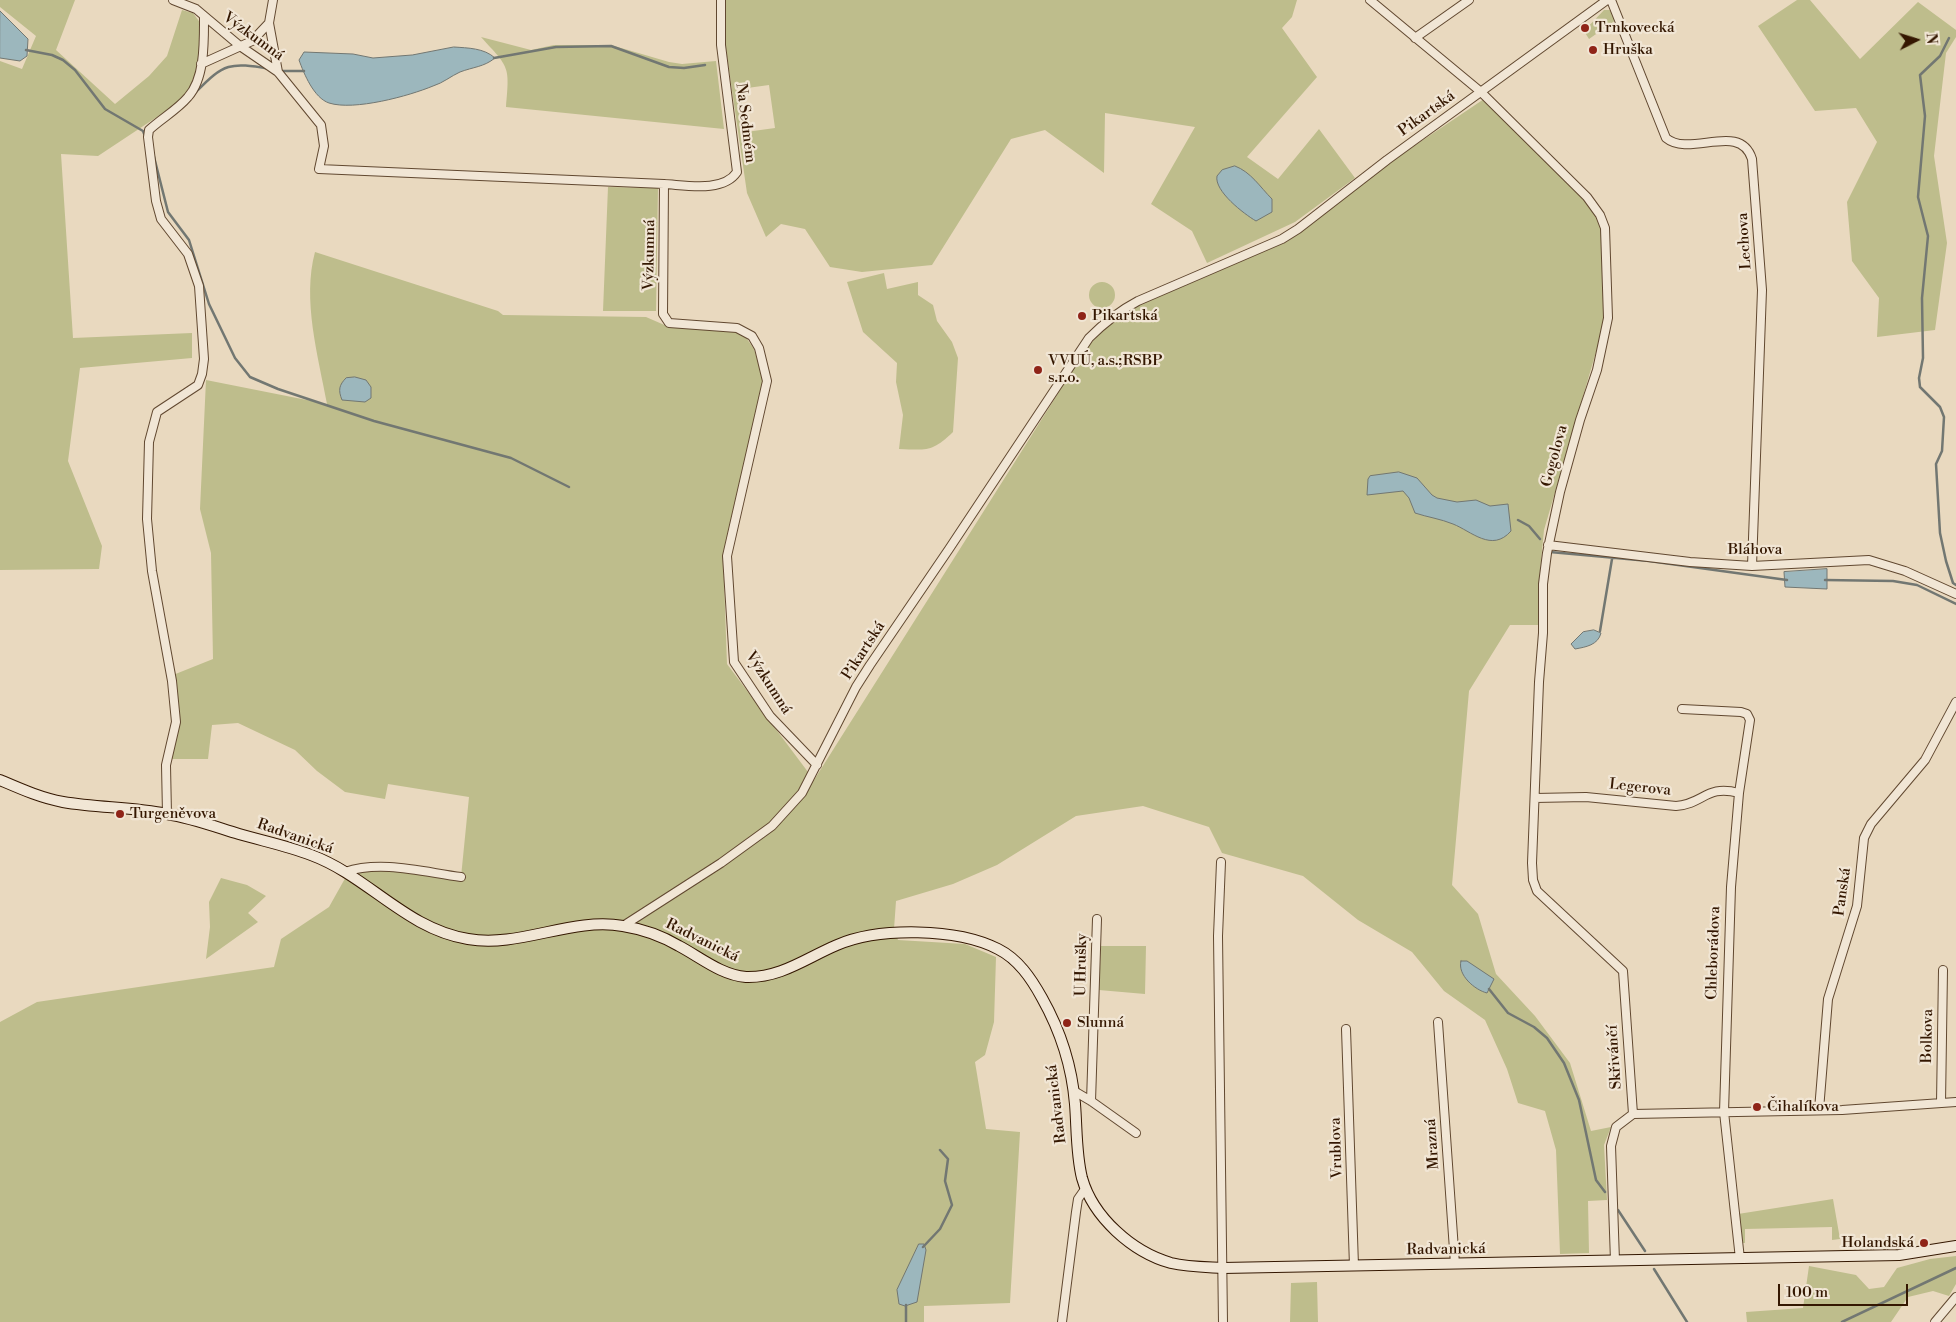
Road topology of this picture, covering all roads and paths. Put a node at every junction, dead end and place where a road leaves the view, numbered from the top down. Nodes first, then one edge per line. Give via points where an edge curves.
1 (173, 0) edge
2 (273, 0) edge
3 (721, 0) edge
4 (1370, 0) edge
5 (1469, 0) edge
6 (1609, 0) edge
7 (204, 18) junction
8 (269, 23) junction
9 (1415, 38) junction
10 (240, 46) junction
11 (201, 64) junction
12 (278, 72) junction
13 (1481, 92) junction
14 (664, 184) junction
15 (1548, 546) junction
16 (1752, 566) junction
17 (1956, 594) edge
18 (1956, 702) edge
19 (1682, 710) dead end
20 (817, 765) junction
21 (0, 780) edge
22 (1739, 793) junction
23 (1535, 798) junction
24 (167, 814) junction
25 (1221, 862) dead end
26 (345, 872) junction
27 (461, 876) dead end
28 (1533, 880) joint
29 (1097, 919) dead end
30 (623, 926) junction
31 (1943, 970) dead end
32 (1438, 1022) dead end
33 (1346, 1029) dead end
34 (1074, 1091) junction
35 (1091, 1101) junction
36 (1956, 1102) edge
37 (1941, 1103) junction
38 (1819, 1110) junction
39 (1724, 1112) junction
40 (1633, 1114) junction
41 (1136, 1133) dead end
42 (1086, 1189) junction
43 (1956, 1246) edge
44 (1740, 1259) junction
45 (1616, 1261) junction
46 (1455, 1264) junction
47 (1354, 1266) junction
48 (1223, 1268) junction
49 (1956, 1297) edge
50 (1062, 1322) edge
51 (1223, 1322) edge
52 (1934, 1322) edge

1 - 7 street via 196,9
2 - 8 street
3 - 14 street, Na Sedmém via 721,45 737,172 715,185
4 - 9 street
5 - 9 street
6 - 13 street, Pikartská
6 - 16 street, Lechova via 1666,138 1682,144 1734,142 1748,149 1752,159 1762,290
7 - 10 street, Výzkumná
7 - 11 street
8 - 10 street via 252,41
8 - 12 street
9 - 13 street
10 - 11 street
10 - 12 street, Výzkumná
11 - 24 street via 192,92 149,130 148,137 161,218 188,254 199,286 204,359 198,384 158,412 149,442 147,519 152,571 176,722 166,765
12 - 14 street, Výzkumná via 321,125 324,146 319,169
13 - 15 street, Gogolova via 1588,198 1605,228 1609,285 1606,332 1574,438
13 - 20 street, Pikartská via 1298,229 1120,310 1089,338 870,665
14 - 20 street, Výzkumná via 663,314 669,323 737,328 749,333 759,348 767,382 727,556 734,662 770,716
15 - 16 street, Bláhova
15 - 23 street, Gogolova via 1543,584
16 - 17 street, Bláhova via 1876,561
18 - 38 street, Panská via 1925,760 1871,824 1864,838 1857,906 1828,999
19 - 22 street, Chleborádova via 1741,712 1748,716
20 - 30 street, Pikartská via 802,793 772,826
21 - 24 street, Radvanická via 61,802
22 - 23 street, Legerova via 1719,789 1676,806 1586,796
22 - 39 street, Chleborádova via 1730,887
23 - 28 street, Gogolova
24 - 26 street, Radvanická via 309,854
25 - 48 street via 1218,936
26 - 27 street via 377,867
26 - 30 street, Radvanická via 420,924 462,938 502,940 591,925
28 - 40 street, Skřivánčí via 1537,891 1623,971
29 - 35 street, U Hrušky
30 - 34 street, Radvanická via 657,936 722,971 746,976 790,969 840,944 868,936 928,934 967,938 990,945 1018,964 1040,995 1063,1046
31 - 37 street, Bolkova
32 - 46 street, Mrazná
33 - 47 street, Vrublova
34 - 35 street
34 - 42 street, Radvanická via 1078,1158
35 - 41 street
36 - 37 street
37 - 38 street
38 - 39 street
39 - 40 street
39 - 44 street, Chleborádova
40 - 45 street via 1616,1127 1611,1146
42 - 48 street, Radvanická via 1109,1223 1148,1254 1188,1266
42 - 50 street via 1080,1194 1077,1204
43 - 44 street, Radvanická via 1899,1255
44 - 45 street, Radvanická
45 - 46 street, Radvanická
46 - 47 street, Radvanická
47 - 48 street, Radvanická
48 - 51 street
49 - 52 street

